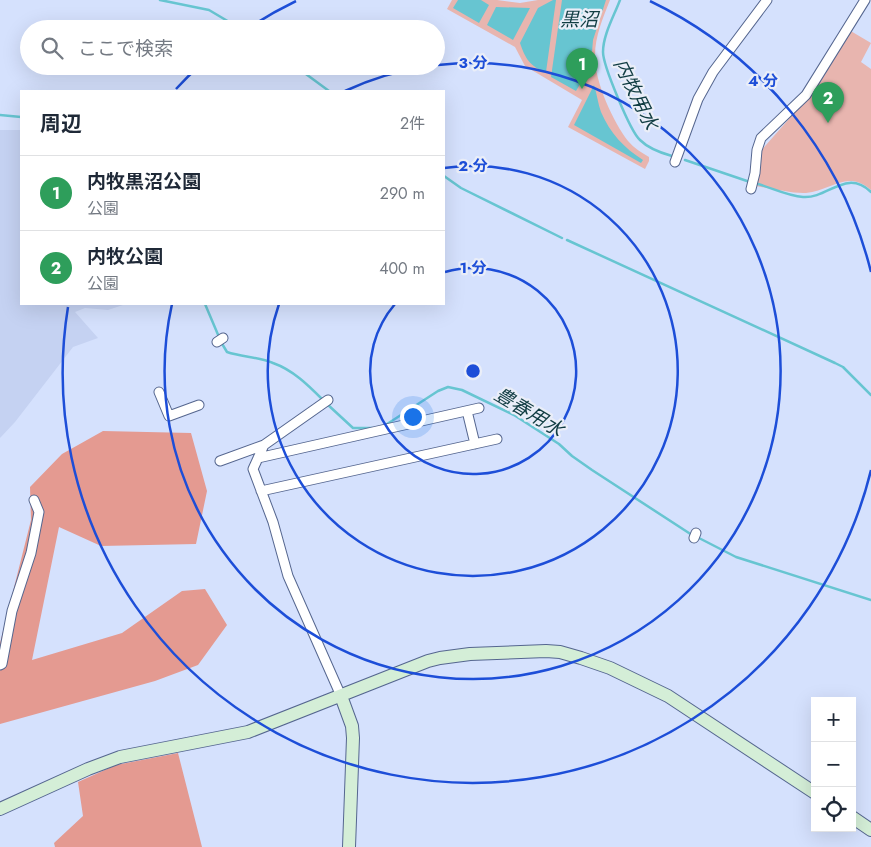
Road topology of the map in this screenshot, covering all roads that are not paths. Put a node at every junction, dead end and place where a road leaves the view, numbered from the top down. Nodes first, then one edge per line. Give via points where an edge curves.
1 (767, 0) edge
2 (865, 0) edge
3 (675, 162) dead end
4 (751, 189) dead end
5 (159, 392) dead end
6 (324, 403) dead end
7 (199, 405) dead end
8 (479, 408) dead end
9 (467, 411) junction
10 (497, 439) dead end
11 (475, 444) junction
12 (264, 445) junction
13 (258, 458) junction
14 (220, 461) dead end
15 (261, 491) junction
16 (34, 500) dead end
17 (0, 666) edge
18 (341, 696) junction
19 (811, 789) edge
20 (0, 808) edge
21 (856, 820) edge
22 (871, 830) edge
23 (349, 847) edge

1 - 3 street via 713,72 698,100
2 - 4 street via 806,95 761,138
5 - 7 street via 169,416
6 - 12 street
8 - 9 street
9 - 11 street
9 - 13 street
10 - 11 street
11 - 15 street
12 - 13 street
12 - 14 street
13 - 15 street via 253,469
15 - 18 street via 288,576
16 - 17 street via 39,512 32,553 12,611
18 - 19 street via 440,658 560,652 610,668 668,696
18 - 20 street via 248,732 120,758
18 - 23 street via 353,738
21 - 22 street

